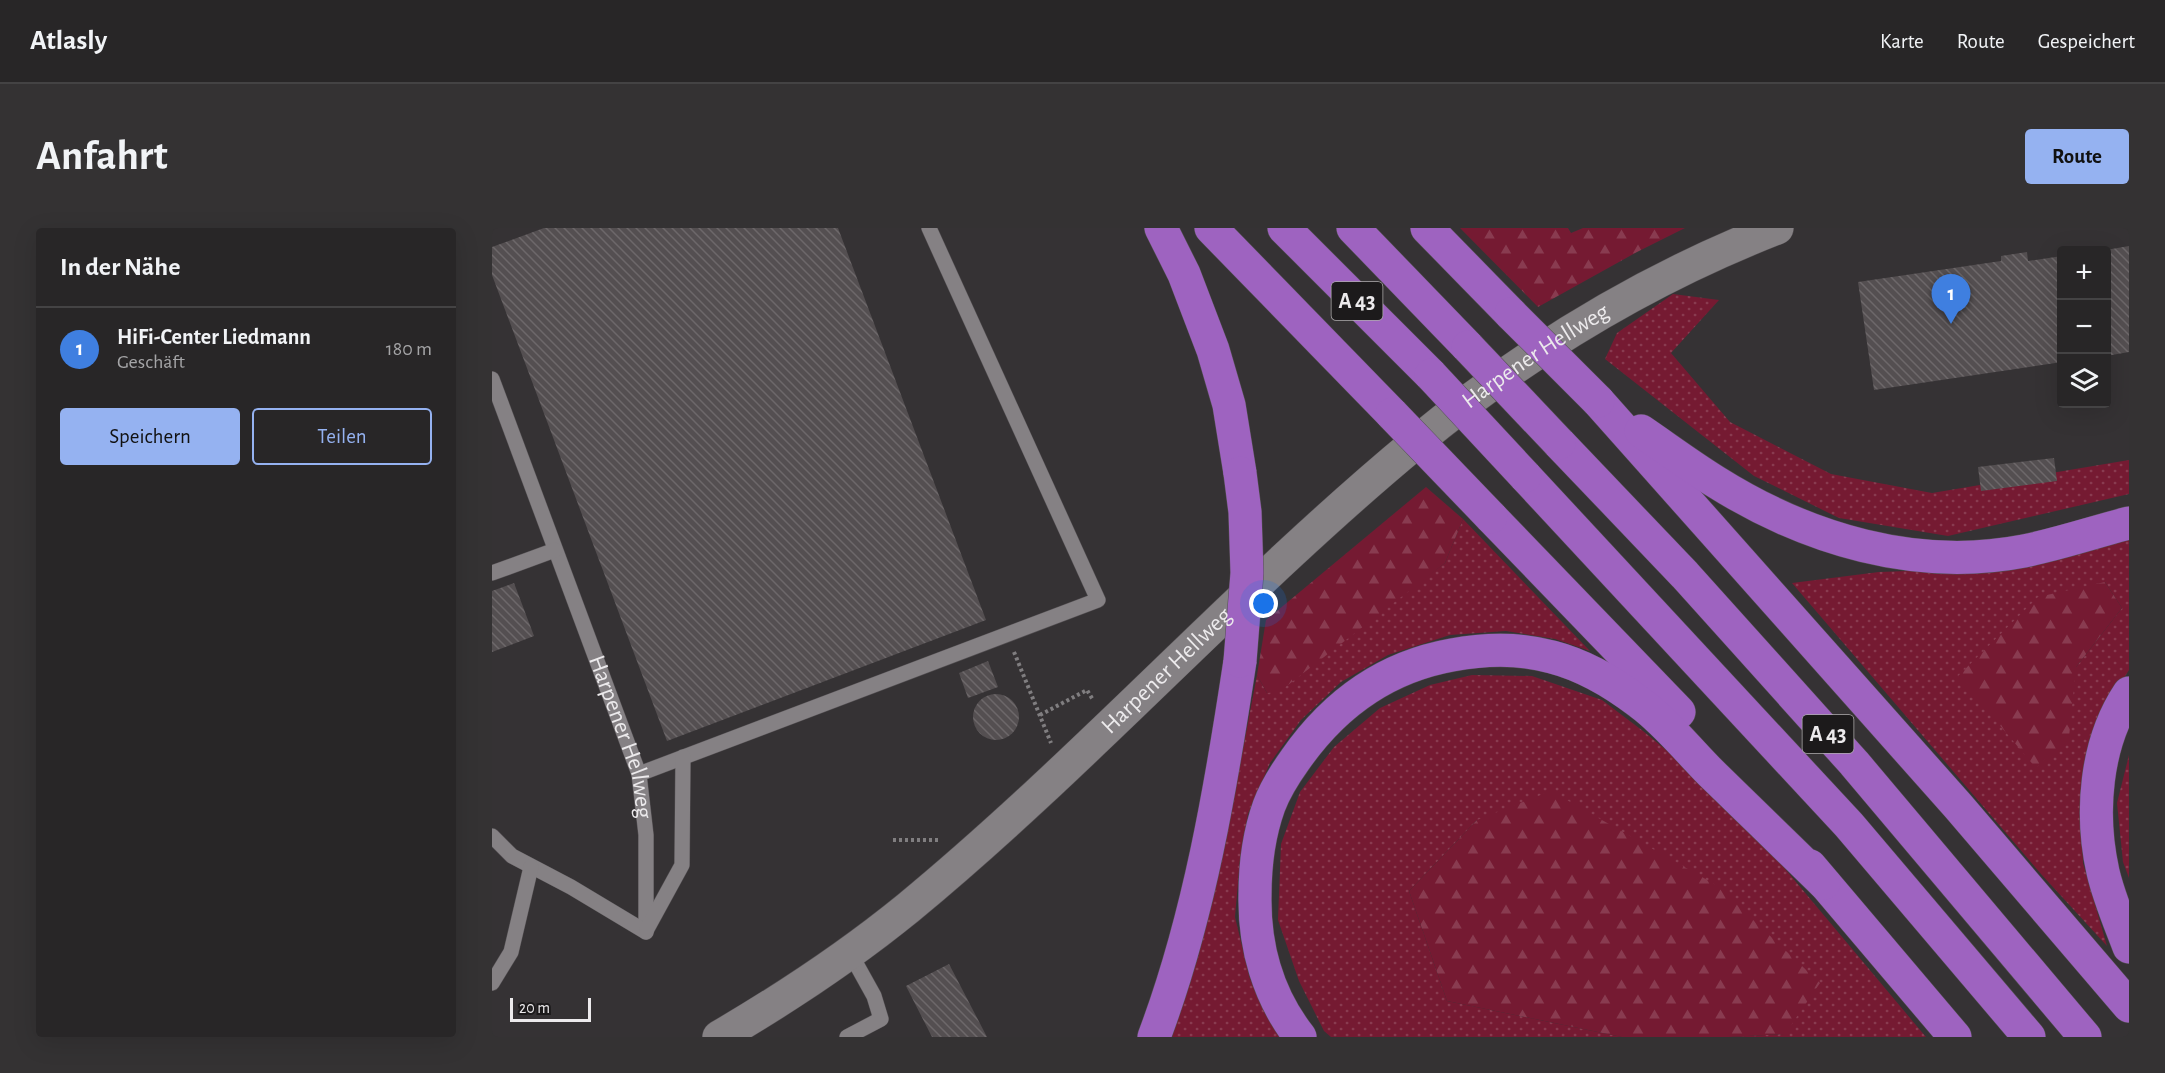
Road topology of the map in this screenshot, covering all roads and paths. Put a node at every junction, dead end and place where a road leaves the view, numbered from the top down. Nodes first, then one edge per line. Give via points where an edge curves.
1 (929, 228) edge
2 (1161, 228) edge
3 (1211, 228) edge
4 (1284, 228) edge
5 (1353, 228) edge
6 (1427, 228) edge
7 (1778, 228) edge
8 (492, 379) edge
9 (1598, 401) junction
10 (2129, 523) edge
11 (555, 550) junction
12 (492, 573) edge
13 (1007, 634) junction
14 (2129, 693) edge
15 (1040, 715) junction
16 (1110, 726) junction
17 (683, 757) junction
18 (1062, 771) junction
19 (639, 774) junction
20 (492, 837) edge
21 (531, 867) junction
22 (1824, 883) junction
23 (646, 932) junction
24 (2129, 947) edge
25 (849, 951) junction
26 (492, 983) edge
27 (2129, 1006) edge
28 (719, 1037) edge
29 (847, 1037) edge
30 (1154, 1037) edge
31 (1300, 1037) edge
32 (1955, 1037) edge
33 (2029, 1037) edge
34 (2085, 1037) edge

1 - 13 lane via 1098,600
2 - 30 highway, bridge via 1184,274 1229,405 1245,512 1247,573 1240,662 1196,898 1178,968
3 - 22 highway, bridge via 1715,750
4 - 33 highway, A 43, bridge via 1431,375 1849,825
5 - 34 highway, A 43, bridge via 1685,575 1854,763
6 - 9 highway, bridge
7 - 16 main road, Harpener Hellweg via 1687,267 1611,307 1481,392 1355,494
8 - 11 lane, Harpener Hellweg
9 - 10 highway via 1716,482 1763,509 1803,528 1888,552 1941,557 2023,551
9 - 27 highway via 1958,806
11 - 12 lane
11 - 19 lane, Harpener Hellweg
13 - 15 path
13 - 17 lane
14 - 24 highway via 2111,730 2102,761 2097,837 2103,874
15 - 16 path via 1087,690
15 - 18 path
16 - 18 main road, Harpener Hellweg
17 - 19 lane
17 - 23 lane via 682,865
18 - 25 main road, Harpener Hellweg via 906,909
19 - 23 lane, Harpener Hellweg via 646,835
20 - 21 lane
21 - 23 lane
21 - 26 lane via 511,952
22 - 31 highway via 1641,703 1591,672 1529,652 1493,650 1435,658 1375,683 1328,718 1286,772 1270,803 1260,835 1254,920 1269,984
22 - 32 highway
25 - 28 main road, Harpener Hellweg
25 - 29 lane via 874,996 881,1019

